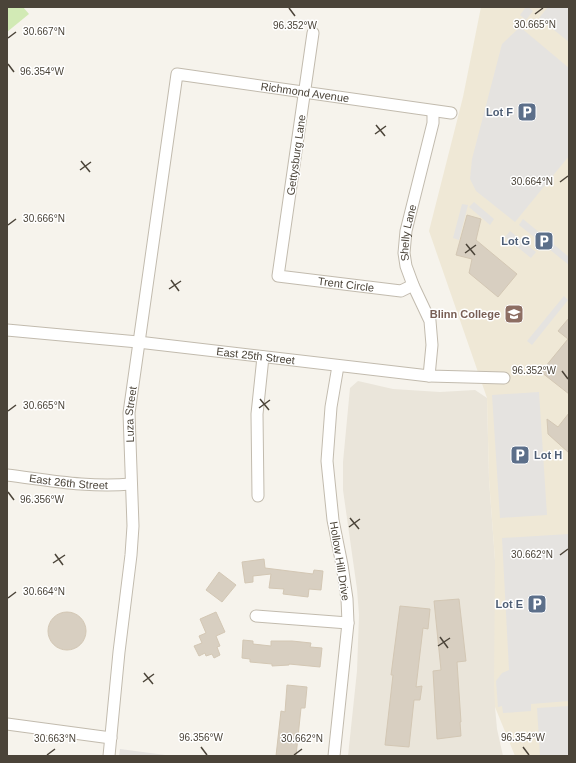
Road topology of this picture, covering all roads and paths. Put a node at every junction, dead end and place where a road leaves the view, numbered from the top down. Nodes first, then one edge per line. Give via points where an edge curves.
1 (313, 33) dead end
2 (177, 74) joint
3 (305, 93) junction
4 (433, 111) junction
5 (451, 113) dead end
6 (278, 276) joint
7 (413, 285) junction
8 (7, 330) edge
9 (138, 342) junction
10 (264, 357) junction
11 (338, 366) junction
12 (429, 376) junction
13 (504, 378) dead end
14 (7, 475) edge
15 (131, 484) junction
16 (258, 496) dead end
17 (256, 616) dead end
18 (348, 623) junction
19 (7, 724) edge
20 (111, 738) junction
21 (109, 756) edge
22 (334, 756) edge

1 - 3 street, Gettysburg Lane
2 - 3 street, Richmond Avenue
2 - 9 street, Luza Street
3 - 4 street, Richmond Avenue
3 - 6 street, Gettysburg Lane
4 - 5 street, Richmond Avenue
4 - 7 street, Shelly Lane via 433,123 406,231 404,253
6 - 7 street, Trent Circle via 401,291
7 - 12 street, Shelly Lane via 430,322 432,345
8 - 9 street, East 25th Street
9 - 10 street, East 25th Street
9 - 15 street, Luza Street via 129,413
10 - 11 street, East 25th Street
10 - 16 street via 257,414
11 - 12 street, East 25th Street
11 - 18 street, Hollow Hill Drive via 331,407 327,461
12 - 13 street, East 25th Street
14 - 15 street, East 26th Street via 83,485
15 - 20 street, Luza Street via 131,554
17 - 18 street
18 - 22 street, Hollow Hill Drive
19 - 20 street
20 - 21 street, Luza Street

